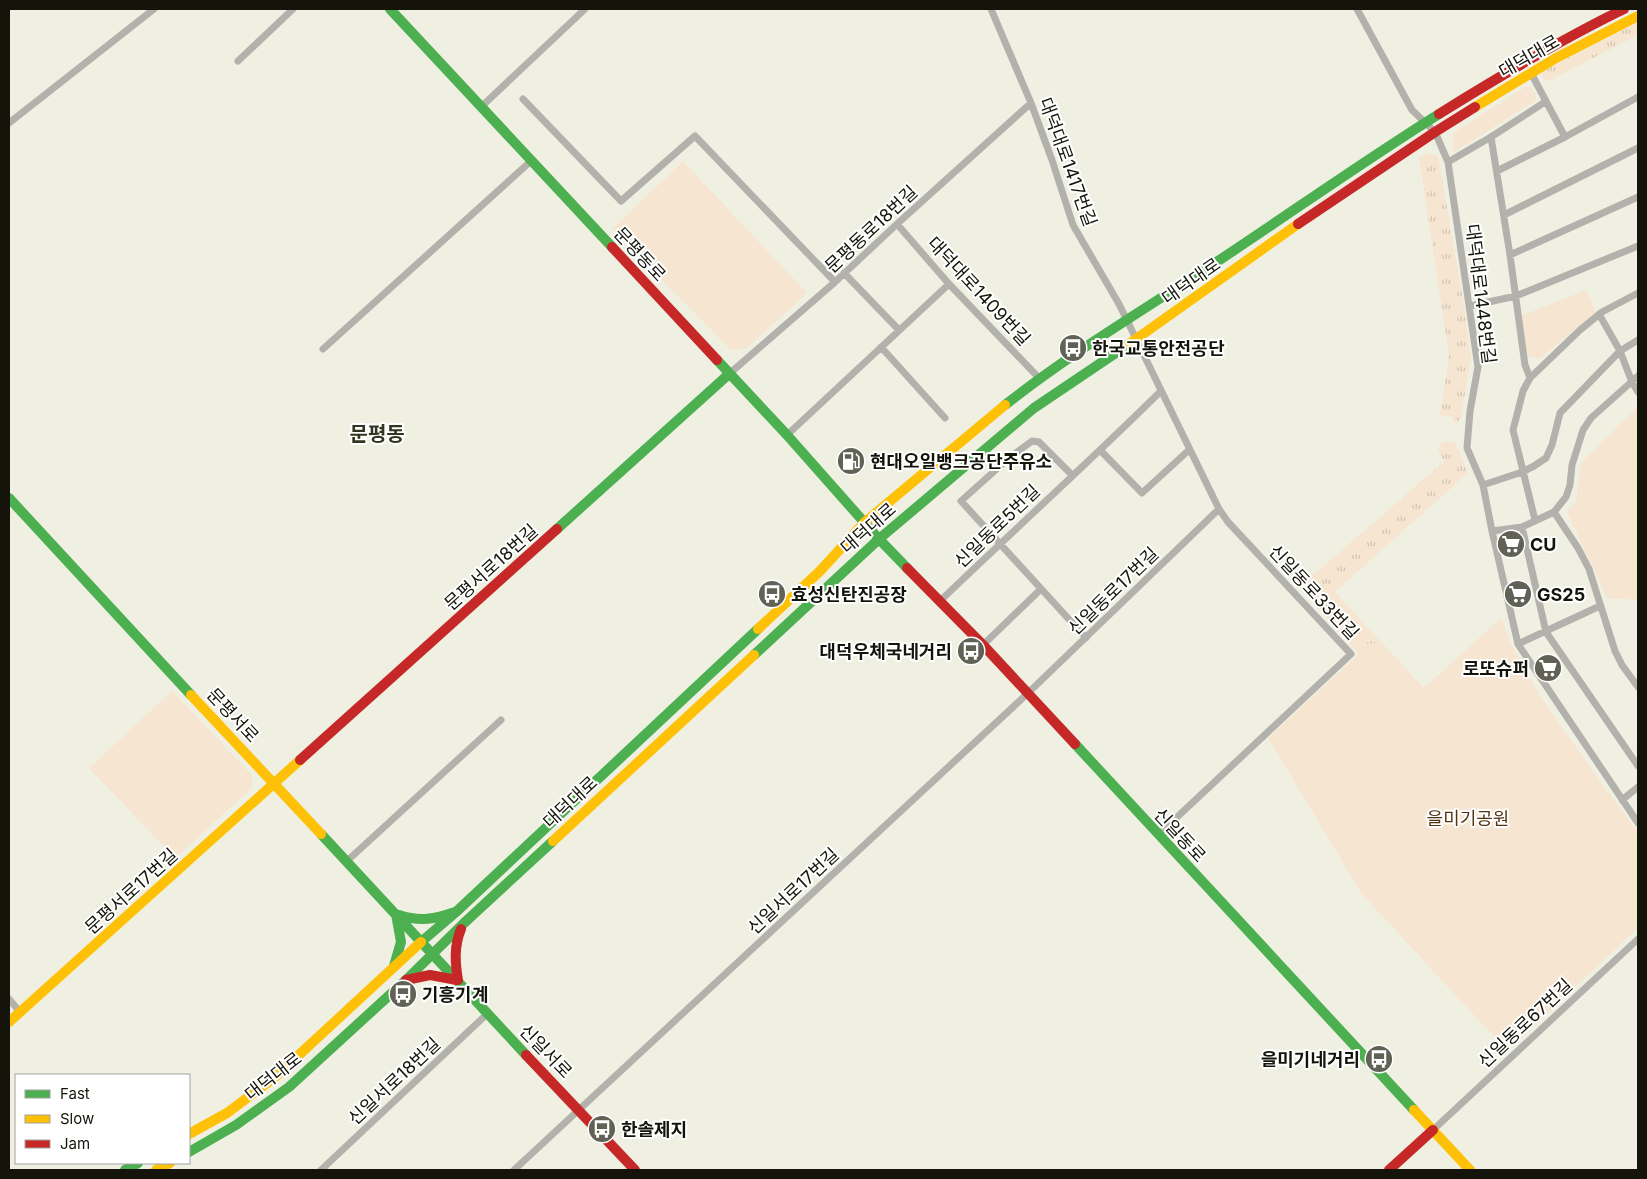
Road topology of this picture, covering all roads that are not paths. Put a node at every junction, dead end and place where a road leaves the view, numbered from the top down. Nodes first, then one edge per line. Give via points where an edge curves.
1 (154, 9) edge
2 (293, 9) edge
3 (390, 9) edge
4 (586, 9) edge
5 (991, 9) edge
6 (1357, 9) edge
7 (1624, 9) edge
8 (1638, 16) edge
9 (238, 61) dead end
10 (1531, 73) junction
11 (1638, 98) edge
12 (523, 99) dead end
13 (1545, 102) junction
14 (1031, 103) junction
15 (481, 107) junction
16 (1426, 122) junction
17 (9, 123) edge
18 (1435, 132) junction
19 (1491, 137) junction
20 (1565, 137) junction
21 (1638, 148) edge
22 (531, 161) junction
23 (1448, 162) junction
24 (1497, 172) junction
25 (1638, 197) edge
26 (1504, 215) junction
27 (897, 224) junction
28 (1638, 246) edge
29 (1510, 256) junction
30 (844, 273) junction
31 (835, 282) junction
32 (950, 284) junction
33 (1638, 293) edge
34 (1516, 296) junction
35 (1470, 306) junction
36 (1599, 314) junction
37 (1126, 322) junction
38 (899, 330) junction
39 (1136, 340) junction
40 (1638, 340) edge
41 (881, 347) junction
42 (323, 349) dead end
43 (1620, 351) junction
44 (729, 374) junction
45 (1638, 376) edge
46 (1039, 378) junction
47 (1530, 378) junction
48 (1632, 382) junction
49 (1161, 391) junction
50 (1638, 392) edge
51 (945, 418) dead end
52 (787, 435) junction
53 (1189, 450) junction
54 (1100, 451) junction
55 (1522, 472) junction
56 (1072, 475) junction
57 (1484, 485) junction
58 (9, 498) edge
59 (1219, 509) junction
60 (1554, 512) junction
61 (1535, 520) junction
62 (865, 522) junction
63 (1522, 527) junction
64 (1492, 531) junction
65 (879, 539) junction
66 (999, 544) junction
67 (1040, 590) junction
68 (940, 601) junction
69 (1600, 606) junction
70 (1546, 632) junction
71 (1086, 638) junction
72 (1518, 644) junction
73 (983, 645) junction
74 (1638, 686) edge
75 (1027, 694) junction
76 (501, 720) dead end
77 (1638, 766) edge
78 (275, 784) junction
79 (1638, 787) edge
80 (1622, 800) junction
81 (1638, 823) edge
82 (1158, 835) junction
83 (347, 861) junction
84 (456, 912) junction
85 (396, 914) junction
86 (463, 924) junction
87 (1638, 939) edge
88 (422, 942) junction
89 (433, 954) junction
90 (394, 966) junction
91 (406, 980) junction
92 (458, 980) junction
93 (9, 1000) edge
94 (20, 1012) junction
95 (488, 1014) junction
96 (9, 1022) edge
97 (579, 1110) junction
98 (1432, 1130) junction
99 (190, 1133) edge
100 (190, 1151) edge
101 (136, 1164) edge
102 (168, 1164) edge
103 (125, 1170) edge
104 (156, 1170) edge
105 (321, 1170) edge
106 (514, 1170) edge
107 (635, 1170) edge
108 (1389, 1170) edge
109 (1470, 1170) edge

1 - 17 street
2 - 9 street
3 - 15 main road, 문평동로
4 - 15 street
5 - 14 street, 대덕대로1417번길
6 - 16 street, 대덕대로1448번길 via 1412,110
7 - 16 main road, 대덕대로 via 1517,65
8 - 10 main road, 대덕대로
10 - 13 street
10 - 18 main road, 대덕대로
11 - 20 street
12 - 31 street via 621,202 695,136
13 - 19 street
13 - 20 street
14 - 27 street, 문평동로18번길
14 - 37 street, 대덕대로1417번길 via 1073,224
15 - 22 main road, 문평동로
16 - 18 street, 대덕대로1448번길
16 - 37 main road, 대덕대로
18 - 23 street, 대덕대로1448번길
18 - 39 main road, 대덕대로
19 - 23 street
19 - 24 street
20 - 24 street
21 - 26 street
22 - 42 street
22 - 44 main road, 문평동로
23 - 35 street, 대덕대로1448번길
24 - 26 street
25 - 29 street
26 - 29 street
27 - 30 street, 문평동로18번길
27 - 32 street, 대덕대로1409번길
28 - 34 street
29 - 34 street
30 - 31 street, 문평동로18번길
30 - 38 street
31 - 44 street, 문평동로18번길
32 - 38 street
32 - 46 street, 대덕대로1409번길
33 - 36 street
34 - 35 street
34 - 47 street via 1525,365
35 - 57 street, 대덕대로1448번길 via 1478,367 1470,411 1468,448
36 - 43 street
36 - 47 street
37 - 39 street, 신일동로33번길
37 - 46 main road, 대덕대로
38 - 41 street
39 - 49 street, 신일동로33번길
39 - 65 main road, 대덕대로 via 1034,408
40 - 43 street
41 - 51 street
41 - 52 street
43 - 48 street
43 - 55 street via 1560,413 1546,458
44 - 52 main road, 문평동로
44 - 78 main road, 문평서로18번길
45 - 48 street
46 - 62 main road, 대덕대로
47 - 55 street via 1523,391 1513,430
48 - 50 street
48 - 60 street via 1591,418 1583,430 1566,497
49 - 53 street, 신일동로33번길
49 - 54 street, 신일동로5번길
52 - 62 main road, 문평동로
53 - 54 street via 1142,493
53 - 59 street, 신일동로33번길
54 - 56 street, 신일동로5번길
55 - 57 street
55 - 61 street
56 - 66 street, 신일동로5번길
56 - 66 street via 1039,442 1032,441 961,501
57 - 64 street, 대덕대로1448번길
58 - 78 main road, 문평서로
59 - 71 street, 신일동로17번길
59 - 82 street, 신일동로33번길 via 1351,654
60 - 61 street
60 - 69 street via 1585,560
61 - 63 street
62 - 65 main road, 신일동로
62 - 84 main road, 대덕대로 via 820,571
63 - 64 street
63 - 70 street
64 - 72 street, 대덕대로1448번길
65 - 68 main road, 신일동로
65 - 86 main road, 대덕대로
66 - 67 street
66 - 68 street, 신일동로5번길
67 - 71 street
67 - 73 street
68 - 73 main road, 신일동로
69 - 70 street
69 - 74 street via 1615,651
70 - 72 street
70 - 77 street
71 - 75 street, 신일동로17번길
72 - 80 street, 대덕대로1448번길
73 - 75 main road, 신일동로
75 - 82 main road, 신일동로
75 - 97 street, 신일서로17번길
76 - 83 street
78 - 83 main road, 문평서로
78 - 94 main road, 문평서로17번길
79 - 80 street
80 - 81 street, 대덕대로1448번길
82 - 98 main road, 신일동로
83 - 85 main road, 문평서로
84 - 85 main road via 425,921
84 - 88 main road, 대덕대로
85 - 88 main road, 문평서로
85 - 90 main road via 401,942
86 - 89 main road, 대덕대로
86 - 92 main road via 454,953
87 - 98 street, 신일동로67번길
88 - 89 main road, 문평서로
88 - 90 main road, 대덕대로
89 - 91 main road, 대덕대로
89 - 92 main road, 신일서로
90 - 99 main road, 대덕대로 via 275,1077 227,1113
91 - 92 main road via 430,975
91 - 100 main road, 대덕대로 via 289,1088 236,1125
92 - 95 main road, 신일서로
93 - 94 street
94 - 96 main road, 문평서로17번길
95 - 97 main road, 신일서로
95 - 105 street, 신일서로18번길
97 - 106 street
97 - 107 main road, 신일서로
98 - 108 main road
98 - 109 main road, 신일동로
101 - 103 main road
102 - 104 main road

